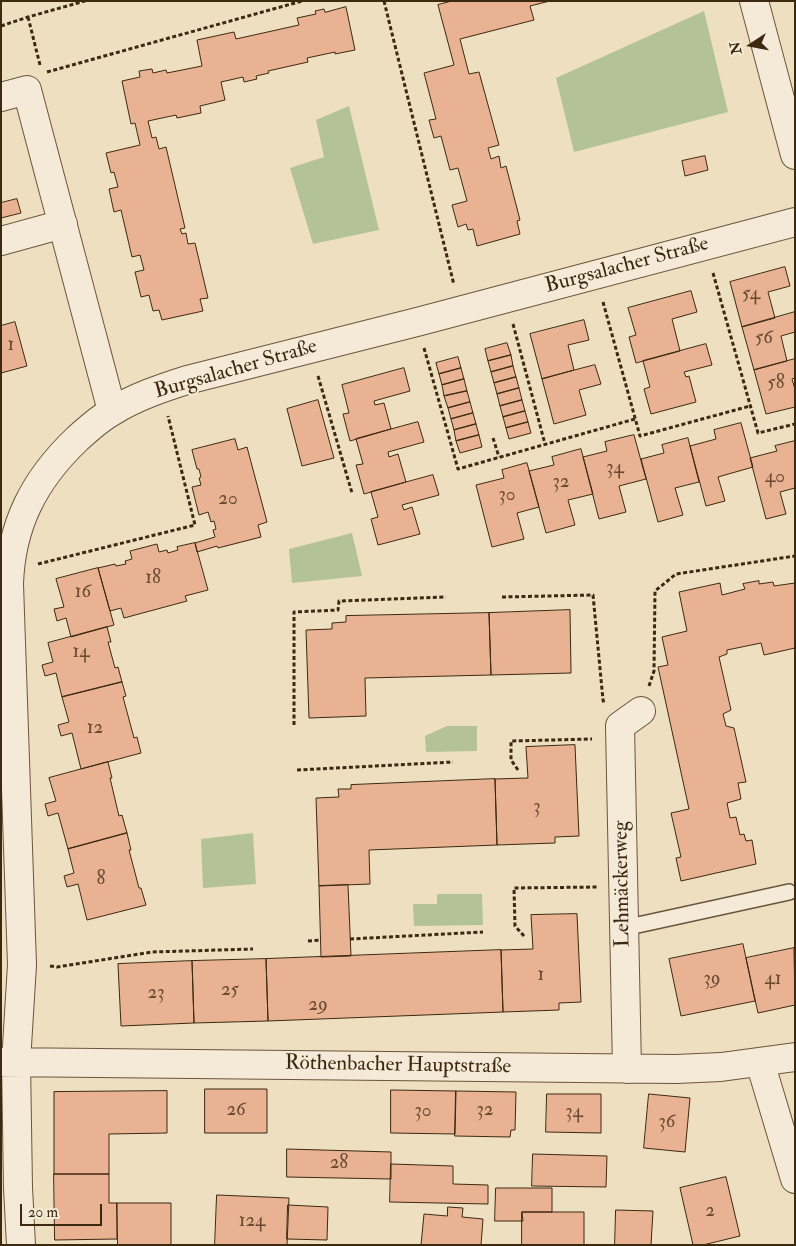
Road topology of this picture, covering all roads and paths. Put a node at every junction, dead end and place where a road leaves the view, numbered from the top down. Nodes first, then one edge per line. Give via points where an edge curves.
1 (85, 1) edge
2 (302, 1) edge
3 (384, 1) edge
4 (754, 1) edge
5 (28, 17) junction
6 (1, 26) edge
7 (1, 97) edge
8 (795, 155) edge
9 (795, 222) edge
10 (63, 224) junction
11 (1, 241) edge
12 (706, 245) junction
13 (595, 274) junction
14 (506, 298) junction
15 (461, 310) junction
16 (417, 322) junction
17 (310, 349) junction
18 (158, 390) junction
19 (750, 406) junction
20 (112, 411) junction
21 (635, 419) junction
22 (795, 424) edge
23 (493, 438) dead end
24 (545, 444) junction
25 (499, 457) junction
26 (352, 493) dead end
27 (795, 556) edge
28 (10, 566) junction
29 (446, 597) dead end
30 (502, 597) dead end
31 (6, 624) edge
32 (641, 711) joint
33 (294, 725) dead end
34 (620, 732) junction
35 (453, 762) dead end
36 (297, 770) dead end
37 (518, 770) dead end
38 (623, 887) junction
39 (789, 892) dead end
40 (624, 928) junction
41 (483, 932) dead end
42 (524, 936) dead end
43 (350, 939) dead end
44 (308, 940) dead end
45 (321, 940) dead end
46 (253, 949) dead end
47 (22, 965) junction
48 (795, 1057) edge
49 (9, 1062) edge
50 (760, 1062) junction
51 (627, 1069) junction
52 (795, 1179) edge
53 (21, 1245) edge

1 - 5 path
2 - 5 path via 42,73
3 - 15 path
4 - 8 street
5 - 6 path
7 - 10 street via 27,90
9 - 12 street, Burgsalacher Straße
10 - 11 street
10 - 20 street
12 - 13 street, Burgsalacher Straße
12 - 19 path
13 - 14 street, Burgsalacher Straße
13 - 21 path
14 - 15 street, Burgsalacher Straße
14 - 24 path
15 - 16 street, Burgsalacher Straße
16 - 17 street, Burgsalacher Straße
16 - 25 path via 458,469
17 - 18 street, Burgsalacher Straße
17 - 26 path
18 - 20 street, Burgsalacher Straße
18 - 28 path via 166,406 195,525 28,567
19 - 21 path via 640,436
19 - 22 path via 758,433
20 - 28 street, Burgsalacher Straße via 69,447 44,476 19,523
21 - 24 path
23 - 25 path
24 - 25 path
27 - 32 path via 676,574 655,591 654,671
28 - 31 street, Burgsalacher Straße
29 - 33 path via 339,601 338,610 294,612
30 - 34 path via 593,595 603,700
31 - 47 street, Burgsalacher Straße
32 - 34 street
34 - 37 path via 511,742 511,760
34 - 38 street, Lehmäckerweg
35 - 36 path
38 - 40 street, Lehmäckerweg
38 - 42 path via 514,888 515,926
39 - 40 lane
40 - 51 street, Lehmäckerweg
41 - 43 path
44 - 45 path
46 - 47 path via 152,952 57,967
47 - 49 street, Burgsalacher Straße
48 - 50 street, Röthenbacher Hauptstraße
49 - 51 street, Röthenbacher Hauptstraße
49 - 53 street, Burgsalacher Straße
50 - 51 street, Röthenbacher Hauptstraße via 676,1069
50 - 52 street

